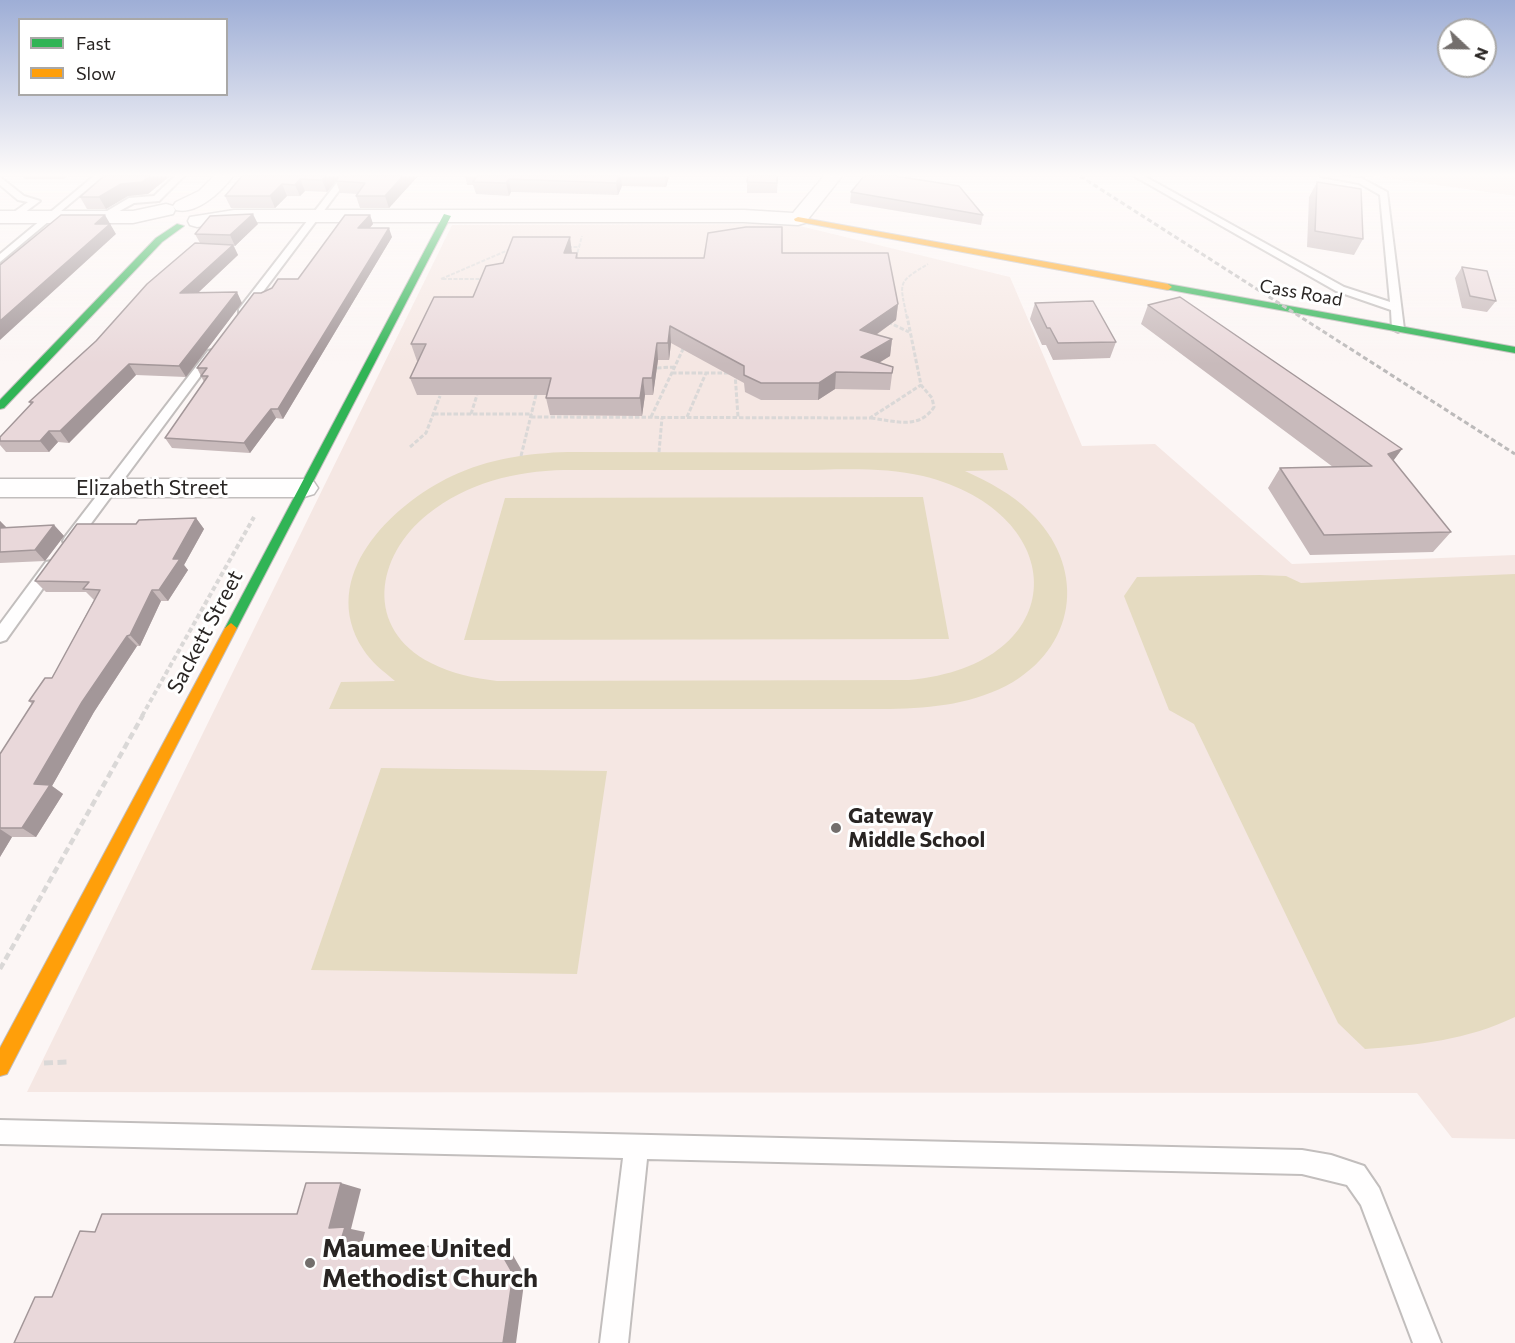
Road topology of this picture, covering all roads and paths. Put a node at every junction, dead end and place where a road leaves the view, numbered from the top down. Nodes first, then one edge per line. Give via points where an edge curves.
1 (24, 239) edge
2 (160, 239) edge
3 (298, 239) edge
4 (435, 239) edge
5 (582, 239) edge
6 (906, 239) edge
7 (1250, 239) edge
8 (1389, 239) edge
9 (520, 245) edge
10 (558, 247) edge
11 (580, 247) junction
12 (576, 258) edge
13 (0, 259) edge
14 (931, 260) dead end
15 (485, 279) edge
16 (1396, 308) junction
17 (896, 313) edge
18 (905, 313) junction
19 (879, 318) edge
20 (233, 324) edge
21 (1398, 328) junction
22 (909, 332) junction
23 (219, 344) edge
24 (685, 346) edge
25 (1515, 350) edge
26 (674, 367) junction
27 (657, 368) edge
28 (672, 373) junction
29 (706, 373) junction
30 (735, 373) junction
31 (745, 373) edge
32 (921, 385) junction
33 (477, 395) edge
34 (537, 395) edge
35 (440, 396) edge
36 (0, 406) edge
37 (434, 414) junction
38 (471, 414) junction
39 (531, 416) junction
40 (651, 417) junction
41 (687, 417) junction
42 (738, 417) junction
43 (662, 418) junction
44 (870, 418) junction
45 (410, 447) dead end
46 (659, 452) dead end
47 (521, 456) dead end
48 (0, 488) edge
49 (109, 488) junction
50 (304, 488) junction
51 (257, 511) dead end
52 (0, 636) edge
53 (0, 969) edge
54 (0, 1067) edge
55 (0, 1132) edge
56 (636, 1147) junction
57 (614, 1343) edge
58 (1427, 1343) edge

1 - 13 lane
2 - 36 street
3 - 20 lane
4 - 50 street, Sackett Street
5 - 11 path
6 - 21 street, Cass Road
7 - 16 lane via 1340,289
8 - 16 lane
9 - 15 path via 441,279
10 - 11 path
11 - 12 path
14 - 18 path via 902,282
16 - 21 lane
17 - 18 path
18 - 22 path
19 - 22 path
21 - 25 street, Cass Road
22 - 32 path
23 - 49 lane
24 - 26 path
26 - 27 path
26 - 28 path
28 - 29 path
28 - 40 path
29 - 30 path
29 - 41 path
30 - 31 path
30 - 42 path
32 - 44 path
32 - 44 path via 934,407 923,421
33 - 38 path
34 - 39 path
35 - 37 path
37 - 38 path
37 - 45 path via 426,433
38 - 39 path
39 - 40 path
39 - 47 path
40 - 43 path
41 - 42 path
41 - 43 path
42 - 44 path
43 - 46 path
48 - 49 street, Elizabeth Street
49 - 50 street, Elizabeth Street
49 - 52 lane
50 - 54 street, Sackett Street
51 - 53 path
55 - 56 lane
56 - 57 lane
56 - 58 lane via 1302,1162 1331,1167 1355,1175 1370,1197

